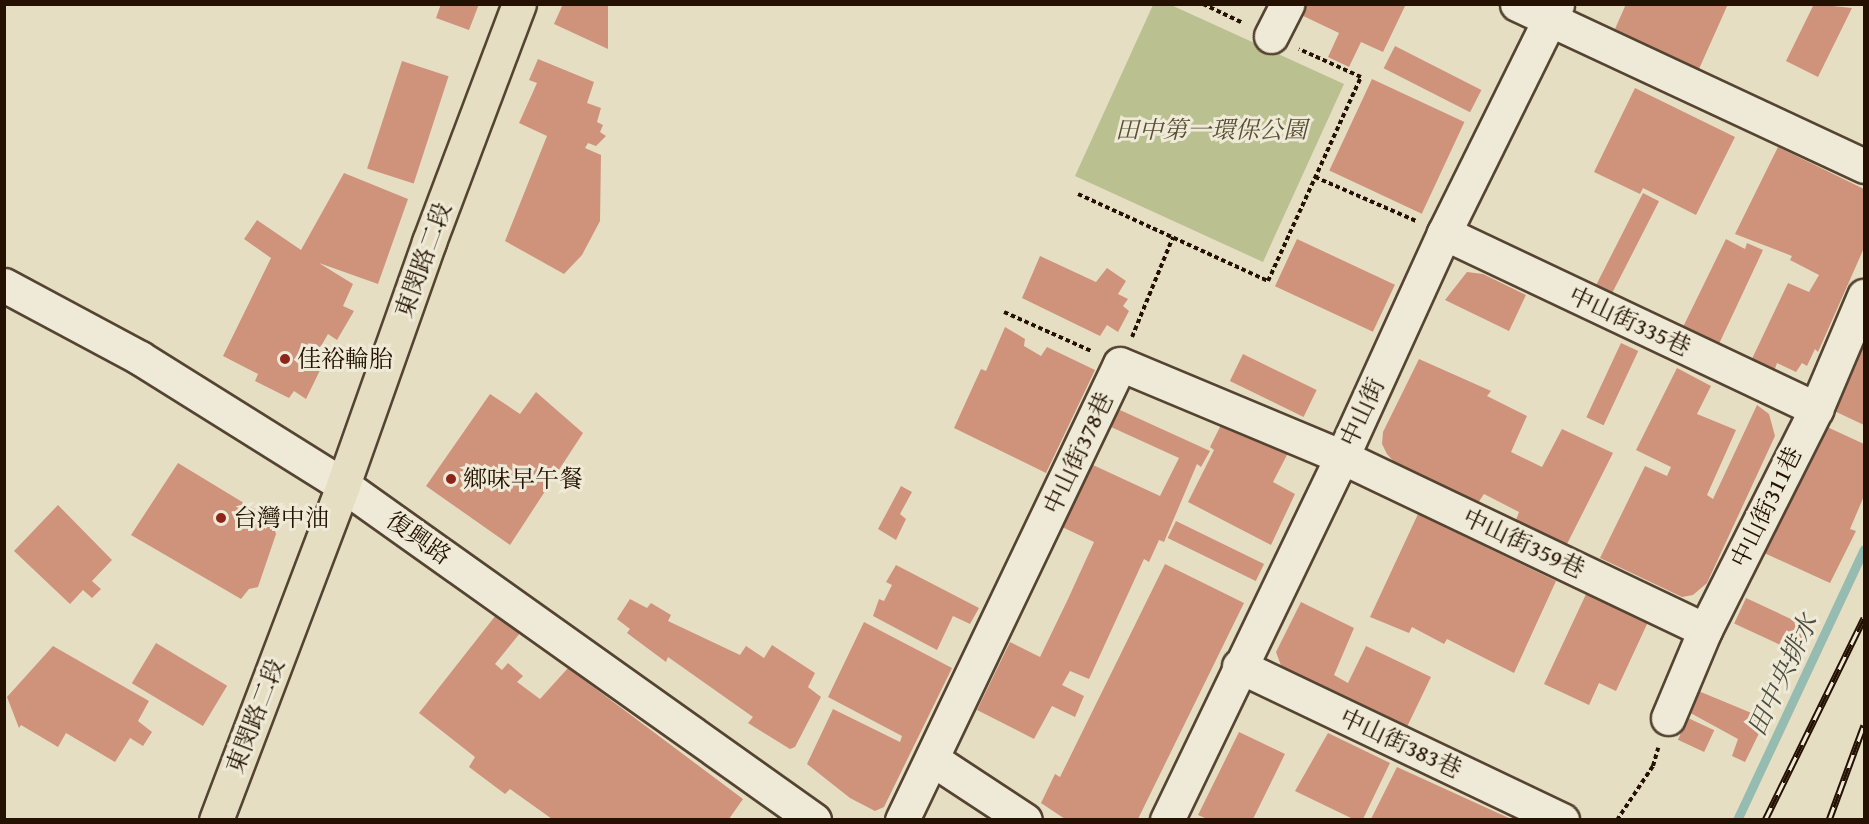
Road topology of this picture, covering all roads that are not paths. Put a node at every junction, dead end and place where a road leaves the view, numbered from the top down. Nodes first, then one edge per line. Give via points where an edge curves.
1 (519, 4) edge
2 (1287, 4) edge
3 (1517, 4) edge
4 (1553, 13) edge
5 (1271, 36) road end
6 (1864, 166) edge
7 (1444, 233) junction
8 (4, 285) edge
9 (1864, 296) edge
10 (1816, 409) junction
11 (1342, 457) junction
12 (344, 485) junction
13 (1706, 630) junction
14 (1239, 666) junction
15 (1668, 718) road end
16 (932, 759) junction
17 (216, 819) edge
18 (814, 819) edge
19 (902, 819) edge
20 (1024, 819) edge
21 (1167, 819) edge
22 (1562, 819) edge

1 - 12 main road, 東閔路二段 via 429,242
2 - 5 street
3 - 4 street
4 - 6 street
4 - 7 street, 中山街
7 - 10 street, 中山街335巷
7 - 11 street, 中山街
8 - 12 street, 復興路 via 140,358
9 - 10 street, 中山街311巷
10 - 13 street, 中山街311巷
11 - 13 street, 中山街359巷
11 - 14 street, 中山街
11 - 16 street, 中山街378巷 via 1120,364
12 - 17 main road, 東閔路二段
12 - 18 street, 復興路
13 - 15 street, 中山街311巷
14 - 21 street, 中山街
14 - 22 street, 中山街383巷
16 - 19 street, 中山街378巷
16 - 20 street

